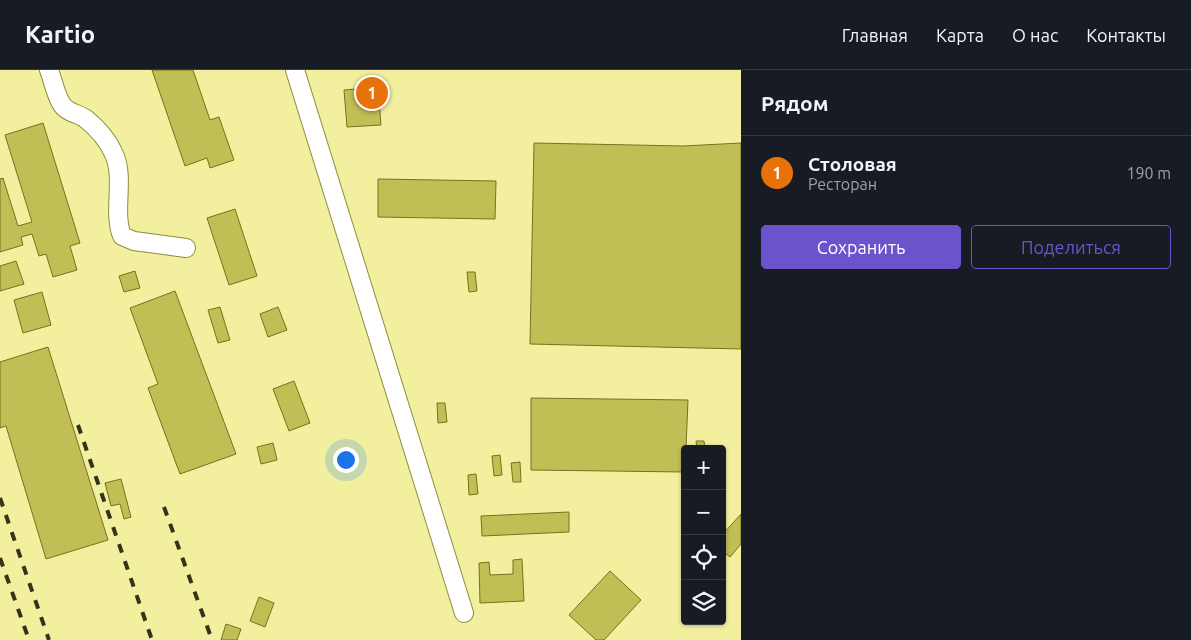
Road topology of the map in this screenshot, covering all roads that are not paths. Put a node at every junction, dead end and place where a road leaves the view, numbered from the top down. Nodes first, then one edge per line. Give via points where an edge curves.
1 (49, 70) edge
2 (294, 70) edge
3 (186, 248) dead end
4 (464, 613) dead end

1 - 3 lane via 61,104 85,118 114,154 119,190 117,224 122,236 134,241
2 - 4 lane

